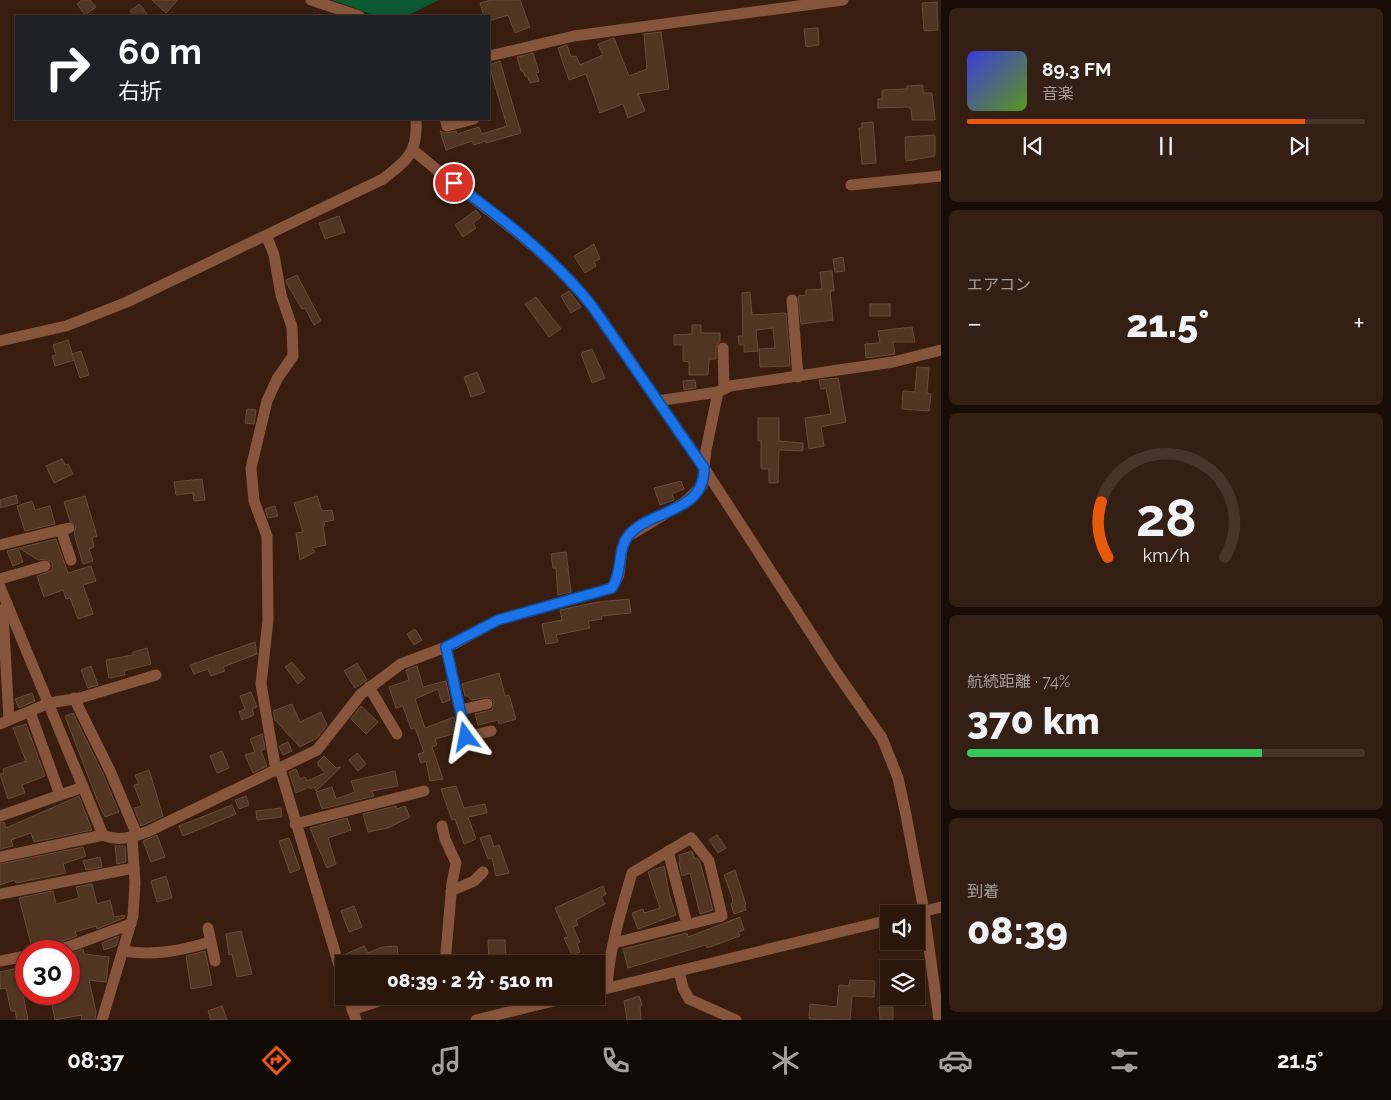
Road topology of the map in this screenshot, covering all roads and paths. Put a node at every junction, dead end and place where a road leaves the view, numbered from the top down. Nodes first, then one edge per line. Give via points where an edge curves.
1 (311, 0) edge
2 (843, 0) edge
3 (356, 15) edge
4 (490, 56) edge
5 (416, 120) edge
6 (445, 120) edge
7 (470, 120) edge
8 (413, 150) junction
9 (941, 176) edge
10 (851, 185) dead end
11 (266, 237) junction
12 (792, 300) dead end
13 (0, 341) edge
14 (723, 348) dead end
15 (941, 350) edge
16 (798, 377) junction
17 (721, 390) junction
18 (657, 401) junction
19 (704, 468) junction
20 (0, 545) edge
21 (71, 560) dead end
22 (45, 566) dead end
23 (0, 579) edge
24 (0, 586) edge
25 (3, 609) edge
26 (446, 647) junction
27 (156, 675) dead end
28 (370, 686) junction
29 (74, 698) junction
30 (49, 703) junction
31 (487, 704) dead end
32 (460, 710) junction
33 (30, 712) junction
34 (5, 722) edge
35 (491, 732) dead end
36 (397, 734) dead end
37 (278, 770) junction
38 (83, 787) junction
39 (424, 791) dead end
40 (60, 795) junction
41 (1, 812) edge
42 (295, 824) junction
43 (442, 826) dead end
44 (103, 835) junction
45 (135, 836) junction
46 (668, 851) junction
47 (0, 857) edge
48 (134, 868) junction
49 (483, 872) dead end
50 (451, 891) junction
51 (0, 894) edge
52 (918, 905) edge
53 (941, 907) edge
54 (925, 911) edge
55 (880, 922) edge
56 (131, 924) junction
57 (687, 924) junction
58 (208, 928) dead end
59 (925, 929) edge
60 (210, 942) junction
61 (80, 943) edge
62 (614, 943) junction
63 (123, 951) junction
64 (336, 955) edge
65 (446, 955) edge
66 (15, 958) edge
67 (936, 960) edge
68 (0, 961) edge
69 (216, 961) dead end
70 (679, 971) junction
71 (605, 978) edge
72 (605, 988) edge
73 (372, 1005) edge
74 (528, 1005) edge
75 (354, 1015) edge
76 (102, 1020) edge
77 (476, 1020) edge
78 (736, 1020) edge
79 (939, 1020) edge

1 - 3 street
2 - 4 street via 574,36
5 - 8 street
6 - 7 street via 447,126
8 - 11 street via 406,161 383,179
8 - 18 street via 535,246 573,283
9 - 10 street
11 - 13 street via 107,310 66,326
11 - 37 street via 274,255 281,295 292,326 293,356 276,379 267,401 251,468 254,501 267,536 268,620 260,684
12 - 16 street
14 - 17 street
15 - 16 street via 894,362
16 - 17 street via 748,382
17 - 18 street
17 - 19 street
18 - 19 street
19 - 26 street via 702,486 695,494 627,536 619,575 612,588 498,620
19 - 52 street via 882,738 898,778
20 - 21 street via 65,529
22 - 23 street
24 - 25 street
25 - 30 street
25 - 34 street
26 - 28 street via 401,664
26 - 32 street
27 - 29 street
28 - 36 street
28 - 37 street via 354,701 317,750
29 - 30 street
29 - 45 street via 110,771
30 - 33 street
30 - 38 street
31 - 32 street
32 - 35 street via 466,737
33 - 34 street
33 - 40 street
37 - 42 street
37 - 45 street
38 - 40 street
38 - 44 street
39 - 42 street
40 - 41 street
42 - 64 street
43 - 50 street via 456,863
44 - 45 street via 112,839
44 - 47 street
45 - 48 street
46 - 57 street
46 - 57 street via 691,838 709,861 722,916
46 - 62 street via 632,873
48 - 51 street
48 - 56 street
49 - 50 street via 474,881
50 - 65 street
53 - 54 street
55 - 70 street
56 - 61 street
56 - 63 street
57 - 62 street
58 - 60 street
59 - 67 street
60 - 63 street via 165,953
60 - 69 street
62 - 71 street
63 - 76 street
66 - 68 street
67 - 79 street
70 - 72 street
70 - 78 street via 682,988 689,999
73 - 75 street
74 - 77 street

